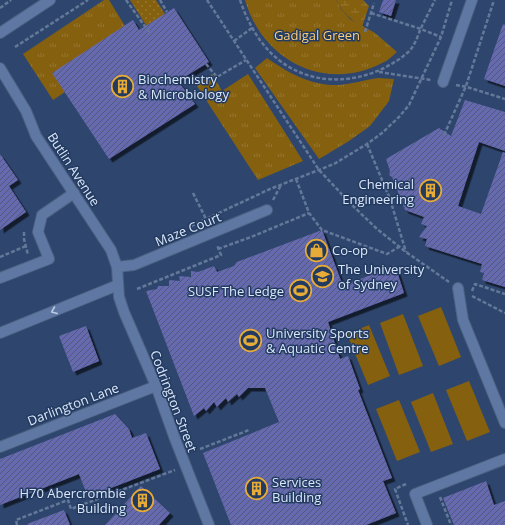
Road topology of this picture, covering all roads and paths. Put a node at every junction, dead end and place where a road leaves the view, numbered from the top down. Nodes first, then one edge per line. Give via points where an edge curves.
1 (11, 0) edge
2 (50, 0) edge
3 (88, 0) edge
4 (126, 0) edge
5 (160, 0) edge
6 (207, 0) edge
7 (240, 0) edge
8 (435, 0) edge
9 (452, 0) edge
10 (472, 0) edge
11 (494, 0) edge
12 (374, 3) dead end
13 (0, 8) edge
14 (167, 12) dead end
15 (371, 13) junction
16 (252, 28) junction
17 (421, 29) junction
18 (0, 32) edge
19 (149, 32) dead end
20 (365, 32) dead end
21 (441, 37) junction
22 (234, 42) junction
23 (15, 47) dead end
24 (246, 60) junction
25 (206, 64) dead end
26 (0, 68) edge
27 (377, 72) junction
28 (422, 79) junction
29 (443, 82) junction
30 (466, 86) junction
31 (505, 99) edge
32 (444, 135) dead end
33 (367, 144) junction
34 (319, 170) junction
35 (296, 179) junction
36 (74, 193) junction
37 (193, 193) dead end
38 (267, 210) dead end
39 (309, 213) junction
40 (206, 219) junction
41 (202, 221) junction
42 (188, 227) dead end
43 (211, 234) junction
44 (26, 246) dead end
45 (399, 247) junction
46 (218, 249) junction
47 (406, 252) junction
48 (0, 257) edge
49 (117, 267) junction
50 (0, 278) edge
51 (475, 284) dead end
52 (118, 285) junction
53 (458, 288) junction
54 (137, 289) dead end
55 (505, 294) edge
56 (505, 313) edge
57 (0, 332) edge
58 (156, 386) junction
59 (505, 423) edge
60 (249, 430) dead end
61 (0, 447) edge
62 (200, 449) dead end
63 (505, 459) edge
64 (167, 473) dead end
65 (397, 494) dead end
66 (440, 496) dead end
67 (17, 525) edge
68 (209, 525) edge
69 (408, 525) edge
70 (427, 525) edge
71 (451, 525) edge

1 - 13 path
2 - 18 street
3 - 23 path
4 - 19 path
5 - 14 path
6 - 22 path
7 - 16 path
8 - 17 path
9 - 21 path
10 - 29 street
11 - 30 path
12 - 15 path
15 - 17 path
15 - 20 path
16 - 22 path
16 - 27 path via 272,54 302,73 333,80
17 - 21 path
17 - 27 path via 411,49 398,61
21 - 28 path
22 - 24 path
24 - 25 path via 217,77
24 - 34 path
26 - 36 street, Butlin Avenue via 26,111 36,136
27 - 28 path
28 - 29 path
28 - 33 path via 409,105 399,117
29 - 30 path
30 - 31 path
30 - 32 path
33 - 34 path
33 - 47 path via 390,199
34 - 35 path
34 - 45 path via 353,206
35 - 39 path
35 - 40 path
36 - 49 street, Butlin Avenue via 107,242
36 - 50 street via 42,215 38,232 49,258
37 - 40 path
38 - 43 street, Maze Court
39 - 45 path via 322,230 387,254
39 - 46 path
40 - 41 path
41 - 42 path
41 - 43 path
43 - 46 path
43 - 49 street, Maze Court via 134,265
44 - 48 path
45 - 47 path
46 - 54 path via 221,254
47 - 53 path
49 - 52 street, Butlin Avenue
51 - 55 path
52 -> 57 street
52 - 58 street, Codrington Street via 124,312
53 - 56 path
53 - 59 street via 463,320
58 - 61 street, Darlington Lane
58 - 68 street, Codrington Street
60 - 62 path
63 - 70 street via 415,494
64 - 67 path via 71,509 68,500 16,520
65 - 69 path
66 - 71 path

